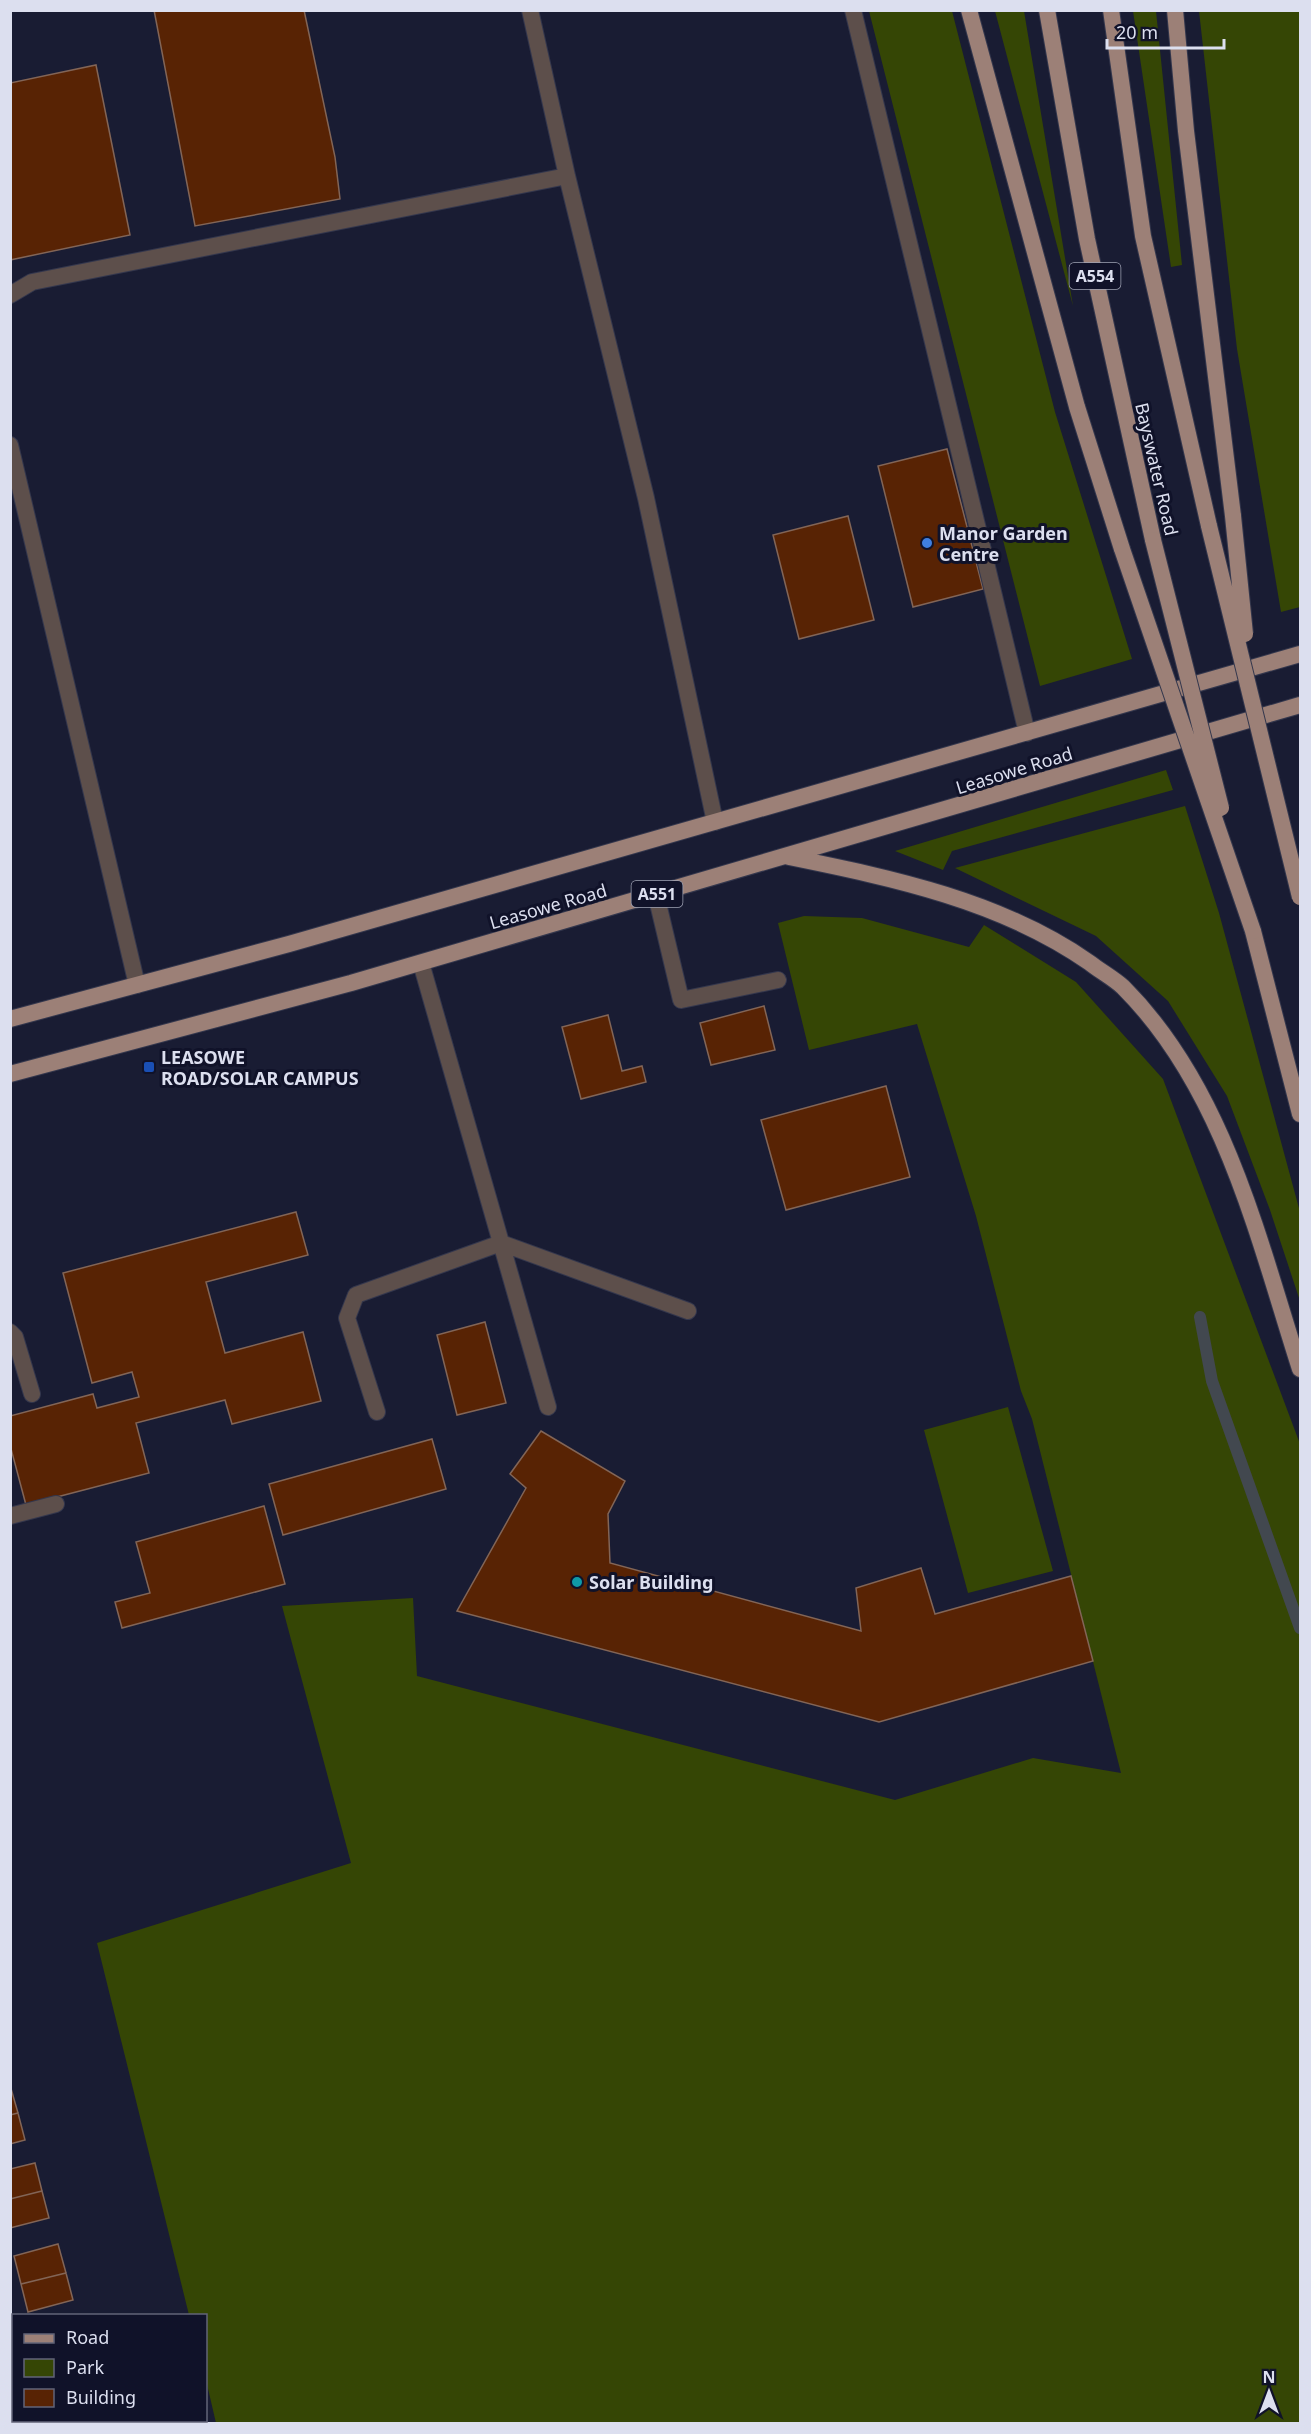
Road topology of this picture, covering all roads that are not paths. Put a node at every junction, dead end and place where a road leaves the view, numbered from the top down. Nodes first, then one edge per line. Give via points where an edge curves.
1 (530, 10) edge
2 (853, 10) edge
3 (969, 10) edge
4 (1047, 10) edge
5 (1111, 10) edge
6 (1175, 10) edge
7 (567, 176) junction
8 (10, 295) edge
9 (10, 445) edge
10 (1297, 655) edge
11 (1250, 693) junction
12 (1300, 705) edge
13 (1027, 733) junction
14 (715, 822) junction
15 (786, 857) junction
16 (656, 895) junction
17 (1300, 897) edge
18 (1253, 931) junction
19 (421, 963) junction
20 (778, 980) dead end
21 (137, 985) junction
22 (10, 1019) edge
23 (10, 1074) edge
24 (1300, 1114) edge
25 (501, 1243) junction
26 (688, 1311) dead end
27 (10, 1332) edge
28 (1300, 1369) edge
29 (33, 1394) dead end
30 (548, 1407) dead end
31 (377, 1412) dead end
32 (56, 1504) dead end
33 (10, 1516) edge

1 - 7 lane
2 - 13 lane
3 - 18 main road, bridge via 1077,407
4 - 18 main road, Bayswater Road / A554, bridge via 1087,239 1153,540
5 - 11 main road, bridge via 1143,236
6 - 11 main road, bridge
7 - 8 lane via 33,282
7 - 14 lane via 645,498
9 - 21 lane
10 - 13 main road, Leasowe Road
11 - 17 main road, bridge
12 - 15 main road, Leasowe Road / A551
13 - 14 main road, Leasowe Road
14 - 21 main road, Leasowe Road
15 - 16 main road, Leasowe Road / A551
15 - 28 main road via 867,873 1002,914 1068,948 1122,986 1168,1040 1206,1102 1246,1203
16 - 19 main road, Leasowe Road / A551
16 - 20 lane via 681,1000
18 - 24 main road, A554
19 - 23 main road, Leasowe Road / A551
19 - 25 lane
21 - 22 main road, Leasowe Road
25 - 26 lane
25 - 30 lane
25 - 31 lane via 356,1295 347,1318
27 - 29 lane via 15,1336
32 - 33 lane

